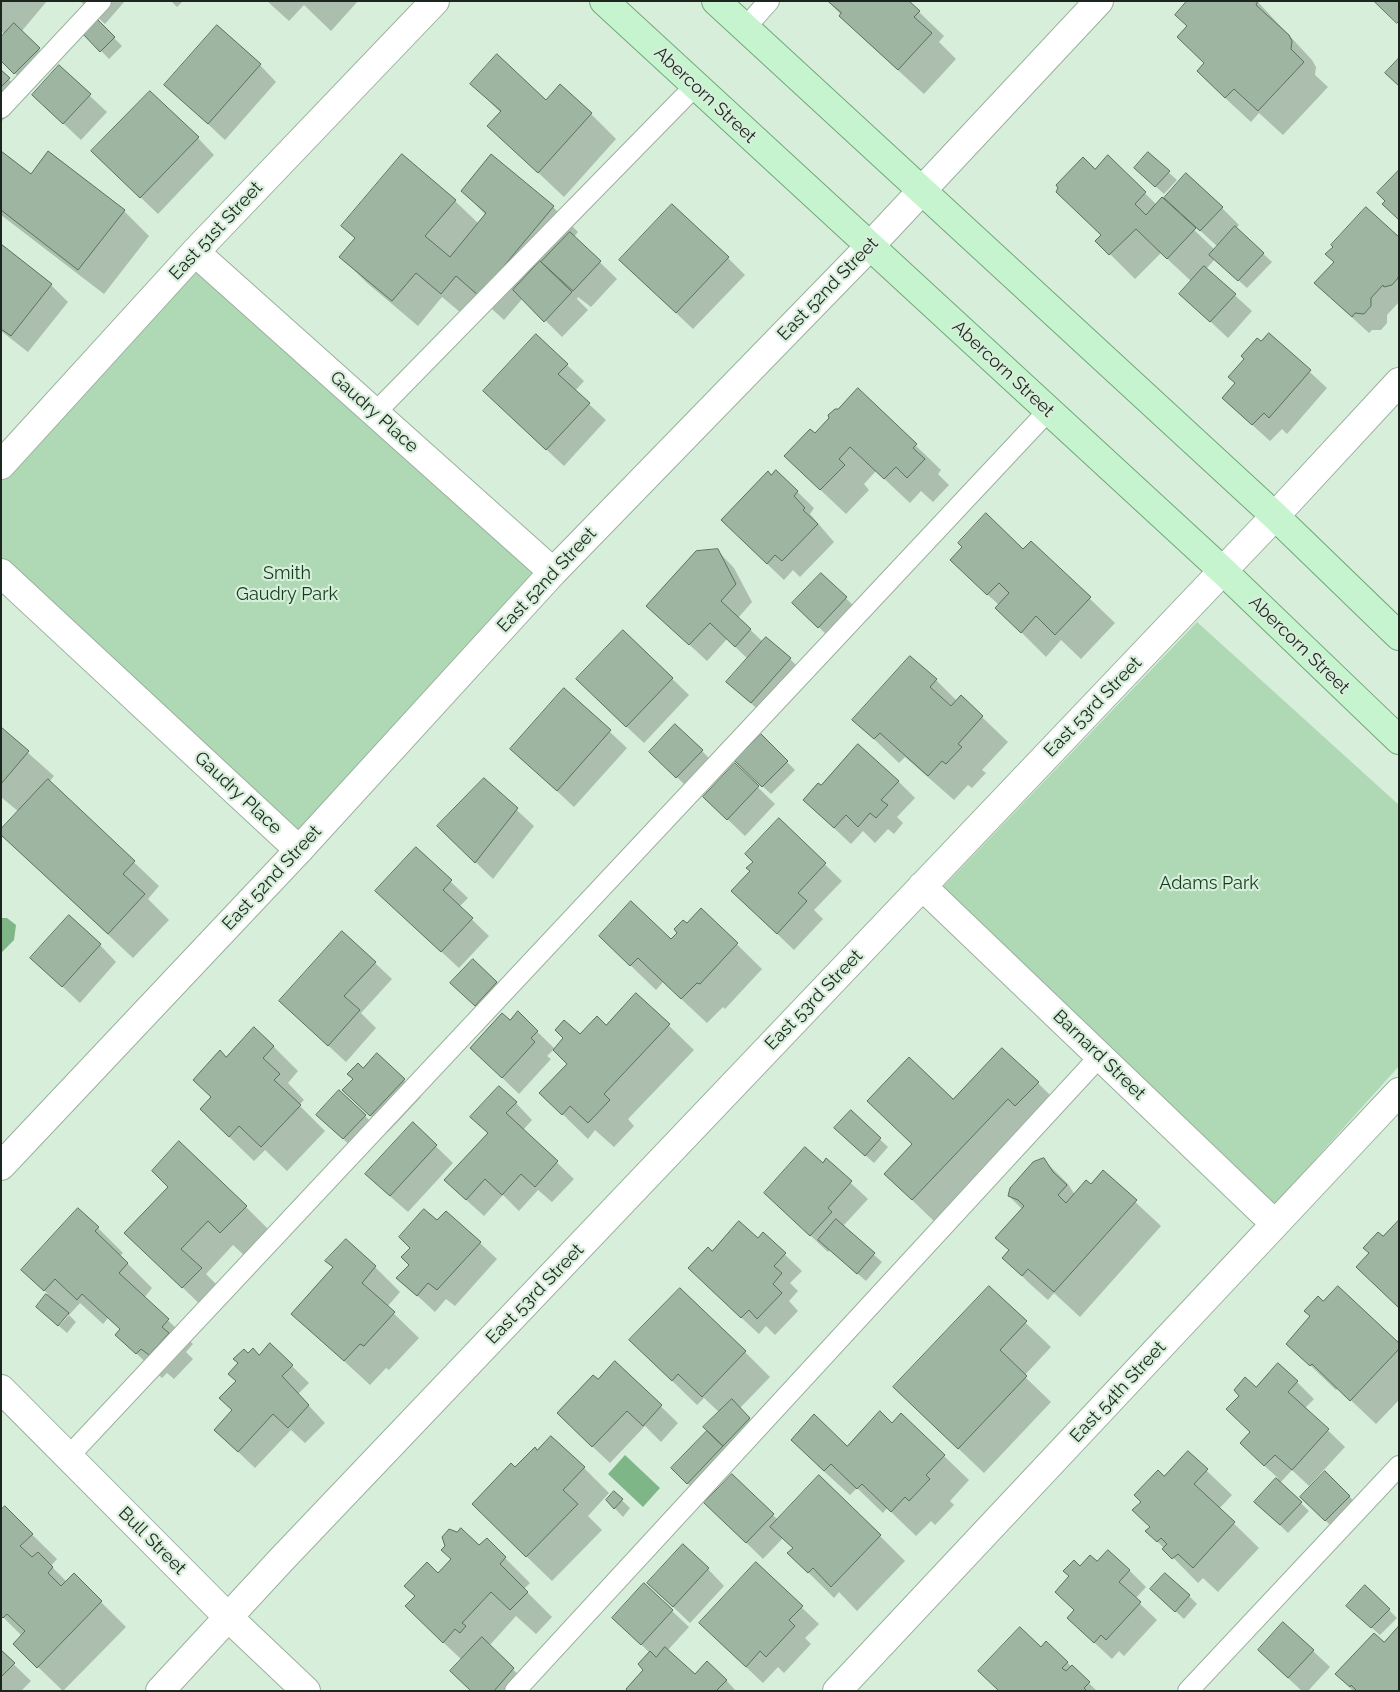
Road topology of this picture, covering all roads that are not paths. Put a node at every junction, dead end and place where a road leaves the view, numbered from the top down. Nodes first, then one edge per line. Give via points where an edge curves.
1 (102, 1) edge
2 (435, 1) edge
3 (604, 1) edge
4 (716, 1) edge
5 (769, 1) edge
6 (1100, 1) edge
7 (745, 28) junction
8 (695, 86) junction
9 (1, 108) edge
10 (922, 190) junction
11 (870, 246) junction
12 (195, 252) junction
13 (1399, 382) edge
14 (1048, 411) junction
15 (375, 413) junction
16 (1, 465) edge
17 (1275, 516) junction
18 (1223, 571) junction
19 (552, 572) junction
20 (1, 573) edge
21 (1399, 636) edge
22 (1399, 740) edge
23 (299, 850) junction
24 (922, 886) junction
25 (1100, 1056) junction
26 (1399, 1092) edge
27 (1, 1166) edge
28 (1276, 1224) junction
29 (1, 1389) edge
30 (68, 1457) junction
31 (1399, 1466) edge
32 (228, 1617) junction
33 (160, 1691) edge
34 (306, 1691) edge
35 (515, 1691) edge
36 (837, 1691) edge
37 (1188, 1691) edge

1 - 9 lane
2 - 12 street, East 51st Street
3 - 8 main road, Abercorn Street
4 - 7 main road
5 - 7 lane
6 - 10 street, East 52nd Street
7 - 10 main road
8 - 11 main road, Abercorn Street
8 - 15 lane
10 - 11 street, East 52nd Street
10 - 17 main road
11 - 14 main road, Abercorn Street
11 - 19 street, East 52nd Street
12 - 15 street, Gaudry Place
12 - 16 street, East 51st Street
13 - 17 street, East 53rd Street
14 - 18 main road, Abercorn Street
14 - 30 lane
15 - 19 street, Gaudry Place
17 - 18 street, East 53rd Street
17 - 21 main road
18 - 22 main road, Abercorn Street
18 - 24 street, East 53rd Street
19 - 23 street, East 52nd Street
20 - 23 street, Gaudry Place
23 - 27 street, East 52nd Street
24 - 25 street, Barnard Street
24 - 32 street, East 53rd Street
25 - 28 street, Barnard Street
25 - 35 lane
26 - 28 street, East 54th Street
28 - 36 street, East 54th Street
29 - 30 street, Bull Street
30 - 32 street, Bull Street
31 - 37 lane
32 - 33 street, East 53rd Street
32 - 34 street, Bull Street

